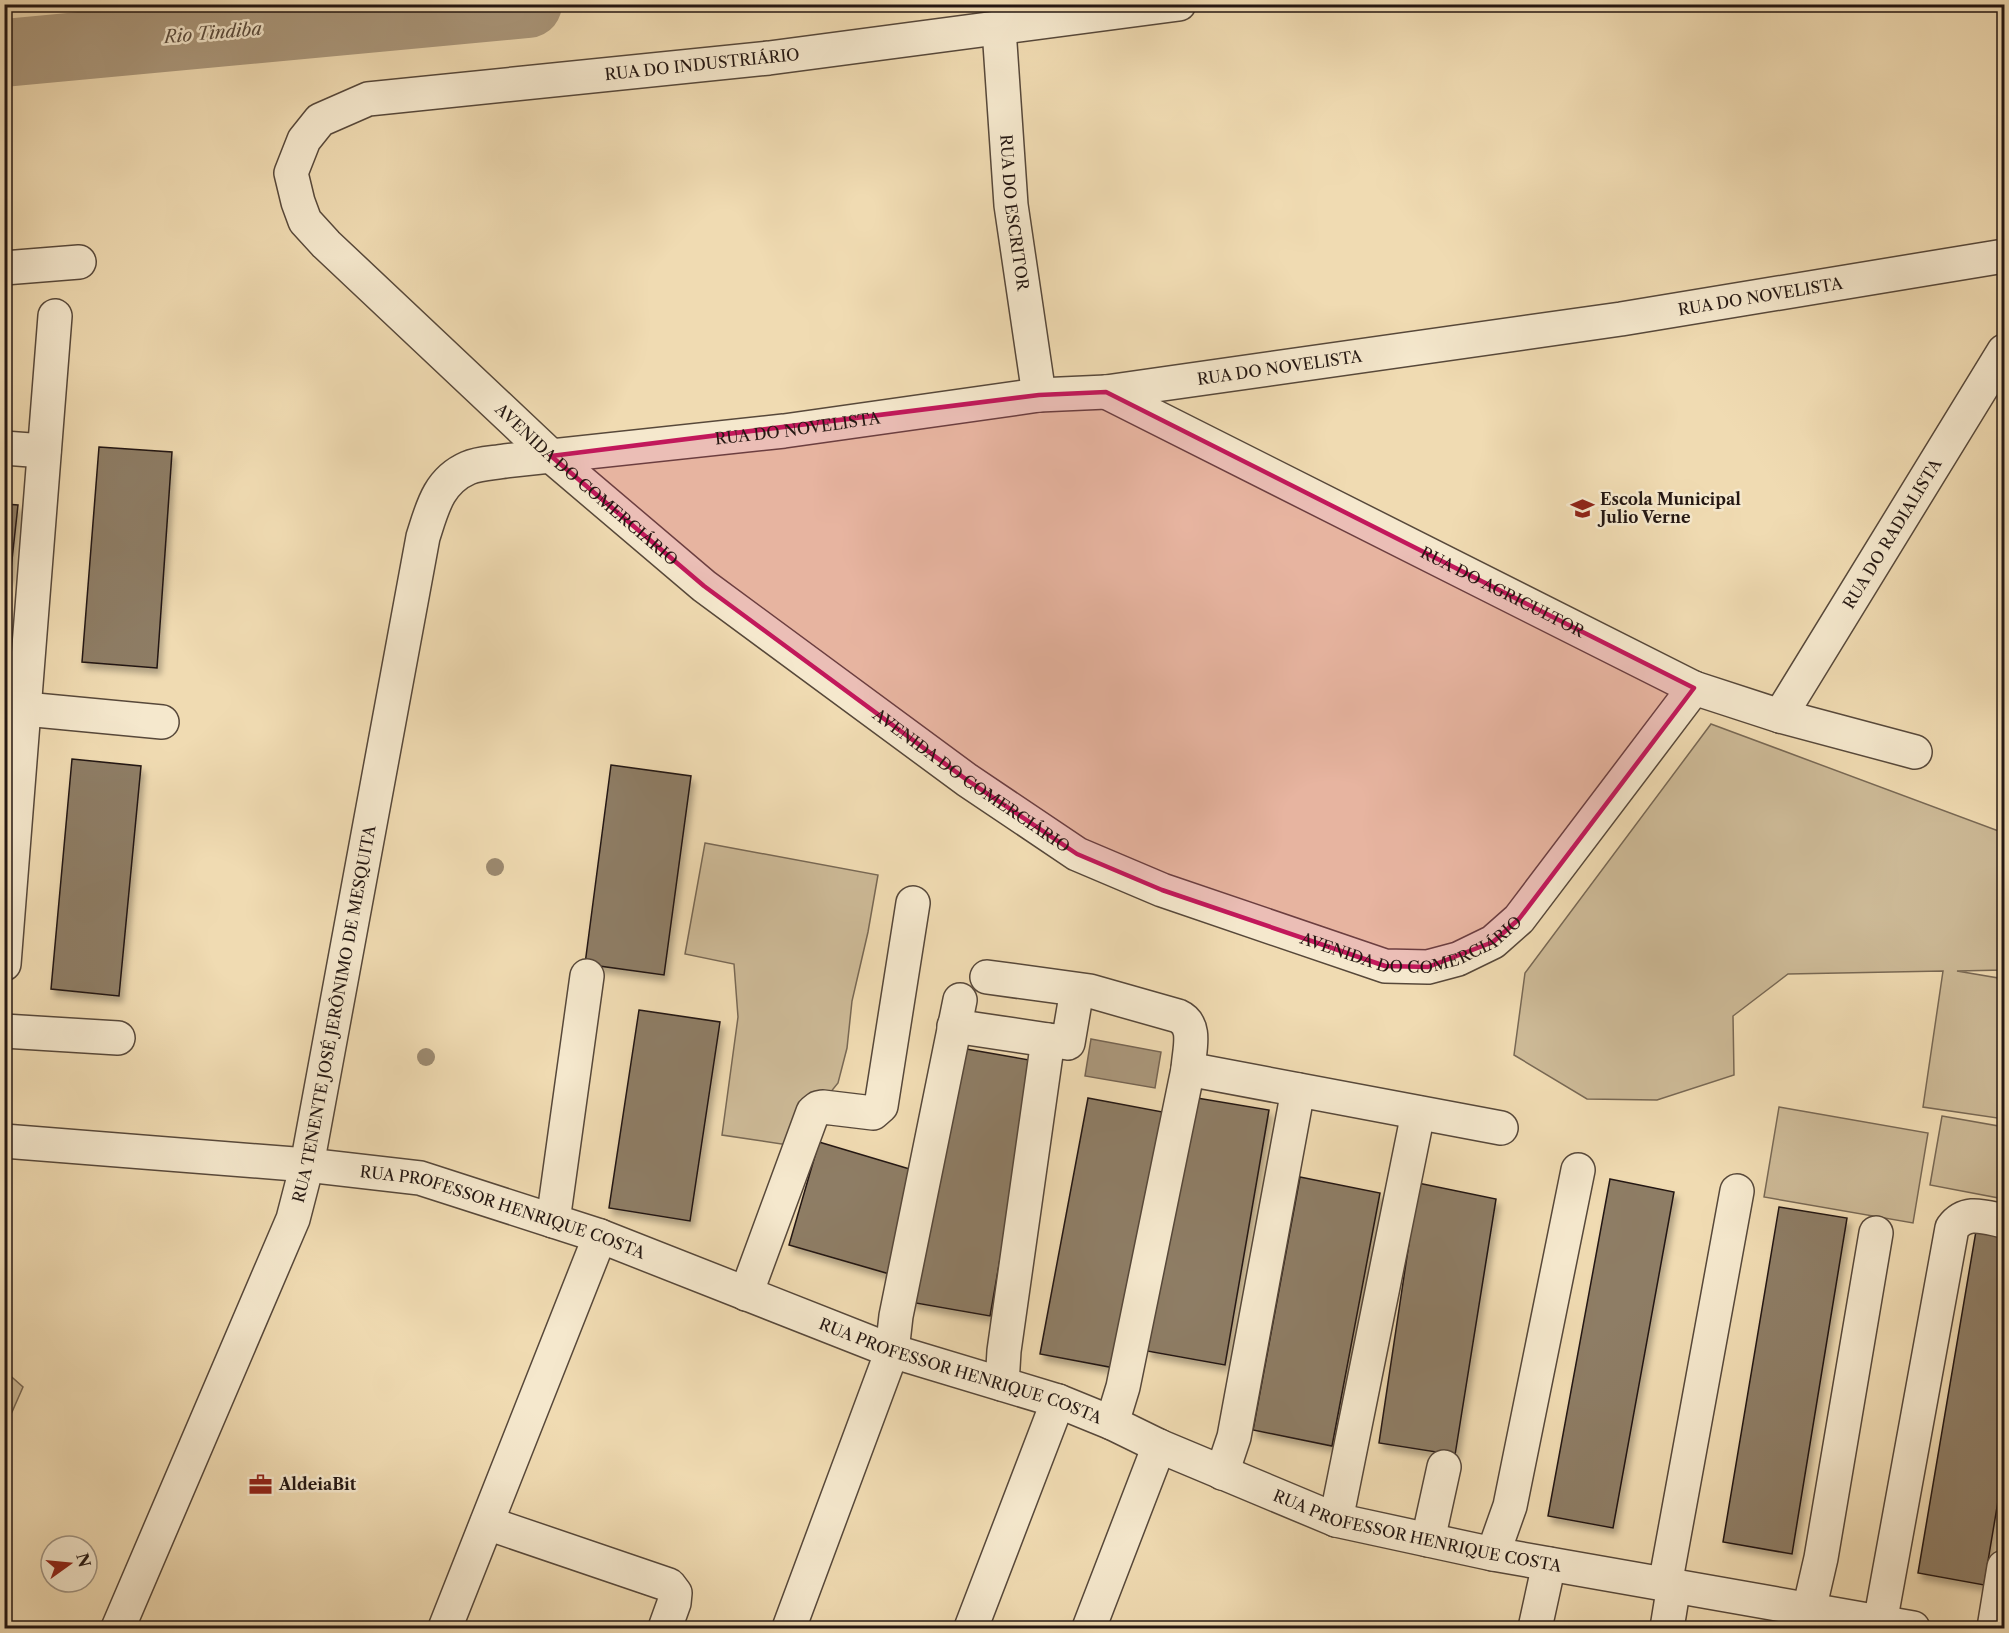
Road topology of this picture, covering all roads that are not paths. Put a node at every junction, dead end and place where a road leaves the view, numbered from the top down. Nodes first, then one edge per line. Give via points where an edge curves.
1 (1179, 4) edge
2 (999, 29) junction
3 (298, 202) joint
4 (2004, 256) edge
5 (79, 262) dead end
6 (4, 268) edge
7 (55, 316) dead end
8 (2004, 351) edge
9 (1106, 392) junction
10 (1039, 395) junction
11 (4, 448) edge
12 (44, 451) junction
13 (551, 456) junction
14 (18, 631) edge
15 (1694, 688) junction
16 (25, 708) junction
17 (1780, 716) junction
18 (162, 722) dead end
19 (1915, 752) dead end
20 (10, 809) edge
21 (913, 903) dead end
22 (4, 964) edge
23 (587, 976) dead end
24 (987, 977) dead end
25 (1077, 990) junction
26 (4, 1031) edge
27 (118, 1038) dead end
28 (1048, 1040) junction
29 (1188, 1069) junction
30 (1298, 1090) junction
31 (1418, 1113) junction
32 (1501, 1128) dead end
33 (4, 1142) edge
34 (307, 1165) junction
35 (1578, 1170) dead end
36 (1737, 1191) dead end
37 (553, 1221) junction
38 (2004, 1221) edge
39 (1876, 1233) dead end
40 (600, 1236) junction
41 (746, 1294) junction
42 (892, 1351) junction
43 (1002, 1384) junction
44 (1058, 1401) junction
45 (1112, 1423) junction
46 (1159, 1446) junction
47 (1444, 1467) dead end
48 (1222, 1473) junction
49 (1336, 1520) junction
50 (487, 1523) junction
51 (1428, 1540) junction
52 (1493, 1554) junction
53 (1549, 1564) junction
54 (2004, 1567) edge
55 (1670, 1585) junction
56 (1809, 1610) junction
57 (1881, 1623) junction
58 (118, 1629) edge
59 (445, 1629) edge
60 (665, 1629) edge
61 (789, 1629) edge
62 (971, 1629) edge
63 (1089, 1629) edge
64 (1535, 1629) edge
65 (1667, 1629) edge
66 (1913, 1629) edge
67 (1994, 1629) edge

1 - 2 street, RUA DO INDUSTRIÁRIO
2 - 3 street, RUA DO INDUSTRIÁRIO via 769,58 368,99 320,120 304,140 291,172
2 - 10 street, RUA DO ESCRITOR via 1011,205
3 - 13 street, AVENIDA DO COMERCIÁRIO via 305,221 326,244
4 - 9 street, RUA DO NOVELISTA via 1621,320
5 - 6 street
7 - 12 street
8 - 17 street, RUA DO RADIALISTA
9 - 10 street, RUA DO NOVELISTA
9 - 15 street, RUA DO AGRICULTOR
10 - 13 street, RUA DO NOVELISTA via 784,431
11 - 12 street
12 - 14 street
13 - 15 street, AVENIDA DO COMERCIÁRIO via 704,586 967,780 1077,854 1162,890 1385,966 1428,967 1448,962 1493,942 1519,919
13 - 34 street, RUA TENENTE JOSÉ JERÔNIMO DE MESQUITA via 468,468 446,482 436,496 421,548
14 - 16 street
15 - 17 street, RUA DO AGRICULTOR
16 - 18 street
16 - 20 street
17 - 19 street, RUA DO AGRICULTOR
20 - 22 street
21 - 41 street via 881,1106 873,1113 823,1107 813,1112
23 - 37 street
24 - 25 street
25 - 28 street via 1068,1043
25 - 29 street via 1186,1019 1191,1027
26 - 27 street
28 - 42 street via 957,1013
28 - 43 street
29 - 30 street
29 - 45 street via 1123,1387
30 - 31 street
30 - 48 street via 1234,1437
31 - 32 street
31 - 49 street
33 - 34 street, RUA PROFESSOR HENRIQUE COSTA
34 - 37 street, RUA PROFESSOR HENRIQUE COSTA via 420,1178
34 - 58 street, RUA TENENTE JOSÉ JERÔNIMO DE MESQUITA via 293,1219
35 - 52 street via 1510,1506
36 - 55 street
37 - 40 street, RUA PROFESSOR HENRIQUE COSTA
38 - 57 street via 1972,1215 1959,1219 1952,1228
39 - 56 street
40 - 41 street, RUA PROFESSOR HENRIQUE COSTA
40 - 50 street
41 - 42 street, RUA PROFESSOR HENRIQUE COSTA
42 - 43 street, RUA PROFESSOR HENRIQUE COSTA
42 - 61 street
43 - 44 street, RUA PROFESSOR HENRIQUE COSTA
44 - 45 street, RUA PROFESSOR HENRIQUE COSTA
44 - 62 street
45 - 46 street, RUA PROFESSOR HENRIQUE COSTA
46 - 48 street, RUA PROFESSOR HENRIQUE COSTA
46 - 63 street
47 - 51 street
48 - 49 street, RUA PROFESSOR HENRIQUE COSTA
49 - 51 street, RUA PROFESSOR HENRIQUE COSTA
50 - 59 street
50 - 60 street via 669,1585 675,1593
51 - 52 street, RUA PROFESSOR HENRIQUE COSTA
52 - 53 street, RUA PROFESSOR HENRIQUE COSTA
53 - 55 street, RUA PROFESSOR HENRIQUE COSTA
53 - 64 street
54 - 67 street
55 - 56 street, RUA PROFESSOR HENRIQUE COSTA
55 - 65 street
56 - 57 street, RUA PROFESSOR HENRIQUE COSTA
57 - 66 street, RUA PROFESSOR HENRIQUE COSTA

